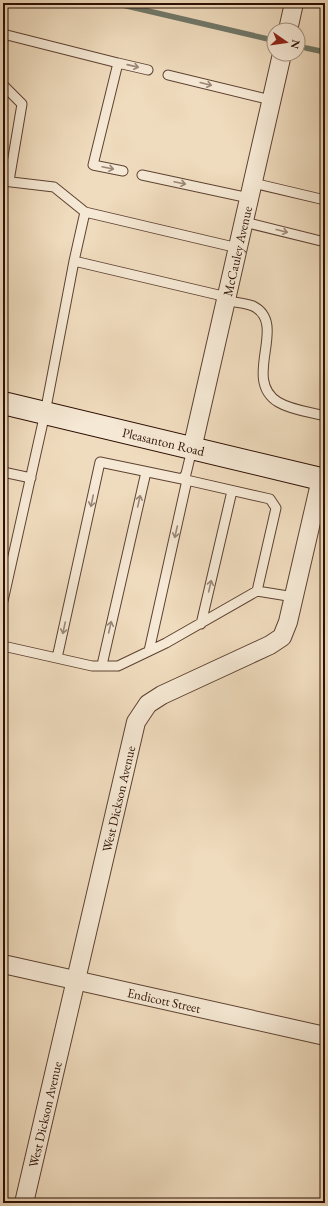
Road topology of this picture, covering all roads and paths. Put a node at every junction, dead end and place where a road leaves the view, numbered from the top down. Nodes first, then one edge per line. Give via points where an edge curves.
1 (294, 3) edge
2 (290, 22) edge
3 (3, 34) edge
4 (280, 62) edge
5 (118, 63) junction
6 (148, 70) dead end
7 (168, 75) dead end
8 (3, 85) edge
9 (272, 100) junction
10 (123, 171) dead end
11 (142, 175) dead end
12 (6, 181) edge
13 (251, 190) junction
14 (325, 200) edge
15 (85, 212) junction
16 (244, 222) junction
17 (325, 242) edge
18 (238, 248) junction
19 (74, 261) junction
20 (226, 299) junction
21 (3, 403) edge
22 (45, 413) junction
23 (325, 416) edge
24 (192, 449) junction
25 (3, 472) edge
26 (146, 472) junction
27 (30, 478) junction
28 (323, 479) edge
29 (185, 480) junction
30 (232, 490) junction
31 (257, 591) junction
32 (294, 597) junction
33 (3, 600) edge
34 (201, 624) junction
35 (3, 646) edge
36 (149, 651) junction
37 (57, 658) junction
38 (102, 665) junction
39 (3, 964) edge
40 (76, 980) junction
41 (325, 1036) edge
42 (24, 1203) edge

1 - 2 street
3 - 5 lane
4 - 9 street, McCauley Avenue
5 -> 6 lane
5 -> 10 lane via 93,165
7 -> 9 lane
8 - 12 lane via 22,104
9 - 13 street, McCauley Avenue
11 -> 13 lane
12 - 15 lane via 54,187
13 - 14 lane
13 - 16 street, McCauley Avenue
15 - 18 lane
15 - 19 lane
16 -> 17 lane
16 - 18 street, McCauley Avenue
18 - 20 street, McCauley Avenue
19 - 20 lane
19 - 22 lane
20 - 23 lane via 253,306 264,317 268,329 262,371 265,388 278,402
20 - 24 street, McCauley Avenue
21 - 22 main road, Pleasanton Road
22 - 24 main road, Pleasanton Road
22 - 27 lane
24 - 28 main road, Pleasanton Road
24 - 29 lane
25 - 27 lane
26 - 29 lane
26 -> 37 lane via 100,462
38 -> 26 lane
27 - 33 lane
28 - 32 street, West Dickson Avenue
29 - 30 lane
29 -> 36 lane
30 - 31 lane via 270,499 276,508
34 -> 30 lane
31 - 32 lane
31 - 34 lane
32 - 40 street, West Dickson Avenue via 282,637 162,695 148,704 136,722
34 - 36 lane
35 - 37 lane
36 - 38 lane via 118,666
37 - 38 lane via 92,666
39 - 40 street, Endicott Street
40 - 41 street, Endicott Street
40 - 42 street, West Dickson Avenue

